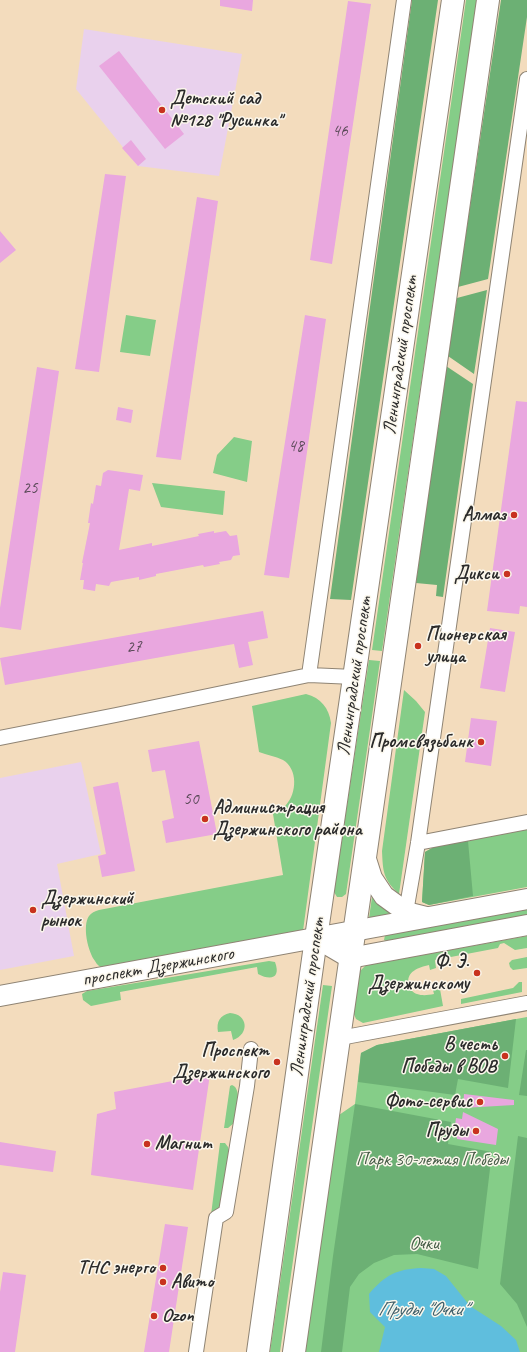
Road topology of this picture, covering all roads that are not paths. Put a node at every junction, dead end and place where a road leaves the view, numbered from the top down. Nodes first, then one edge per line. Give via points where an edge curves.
1 (404, 0) edge
2 (453, 0) edge
3 (488, 0) edge
4 (527, 79) edge
5 (309, 675) junction
6 (354, 677) junction
7 (0, 738) edge
8 (527, 822) edge
9 (418, 843) junction
10 (365, 856) junction
11 (527, 899) edge
12 (406, 912) junction
13 (428, 918) junction
14 (527, 925) edge
15 (354, 931) junction
16 (316, 938) junction
17 (350, 958) junction
18 (0, 996) edge
19 (527, 1003) edge
20 (340, 1038) junction
21 (251, 1049) dead end
22 (196, 1352) edge
23 (258, 1352) edge
24 (294, 1352) edge

1 - 5 street
2 - 6 main road, Ленинградский проспект
3 - 10 main road, Ленинградский проспект
4 - 9 street
5 - 6 street
5 - 7 street
6 - 16 main road, Ленинградский проспект
8 - 9 street
9 - 12 street
10 - 12 main road via 372,878 384,896
10 - 15 main road, Ленинградский проспект
11 - 13 main road, проспект Дзержинского
12 - 13 main road
13 - 15 main road, проспект Дзержинского
14 - 17 main road
15 - 16 main road, проспект Дзержинского
15 - 17 main road, Ленинградский проспект
16 - 17 main road
16 - 18 main road, проспект Дзержинского
16 - 23 main road, Ленинградский проспект
17 - 20 main road, Ленинградский проспект
19 - 20 street
20 - 24 main road, Ленинградский проспект
21 - 22 street via 226,1212 216,1218

